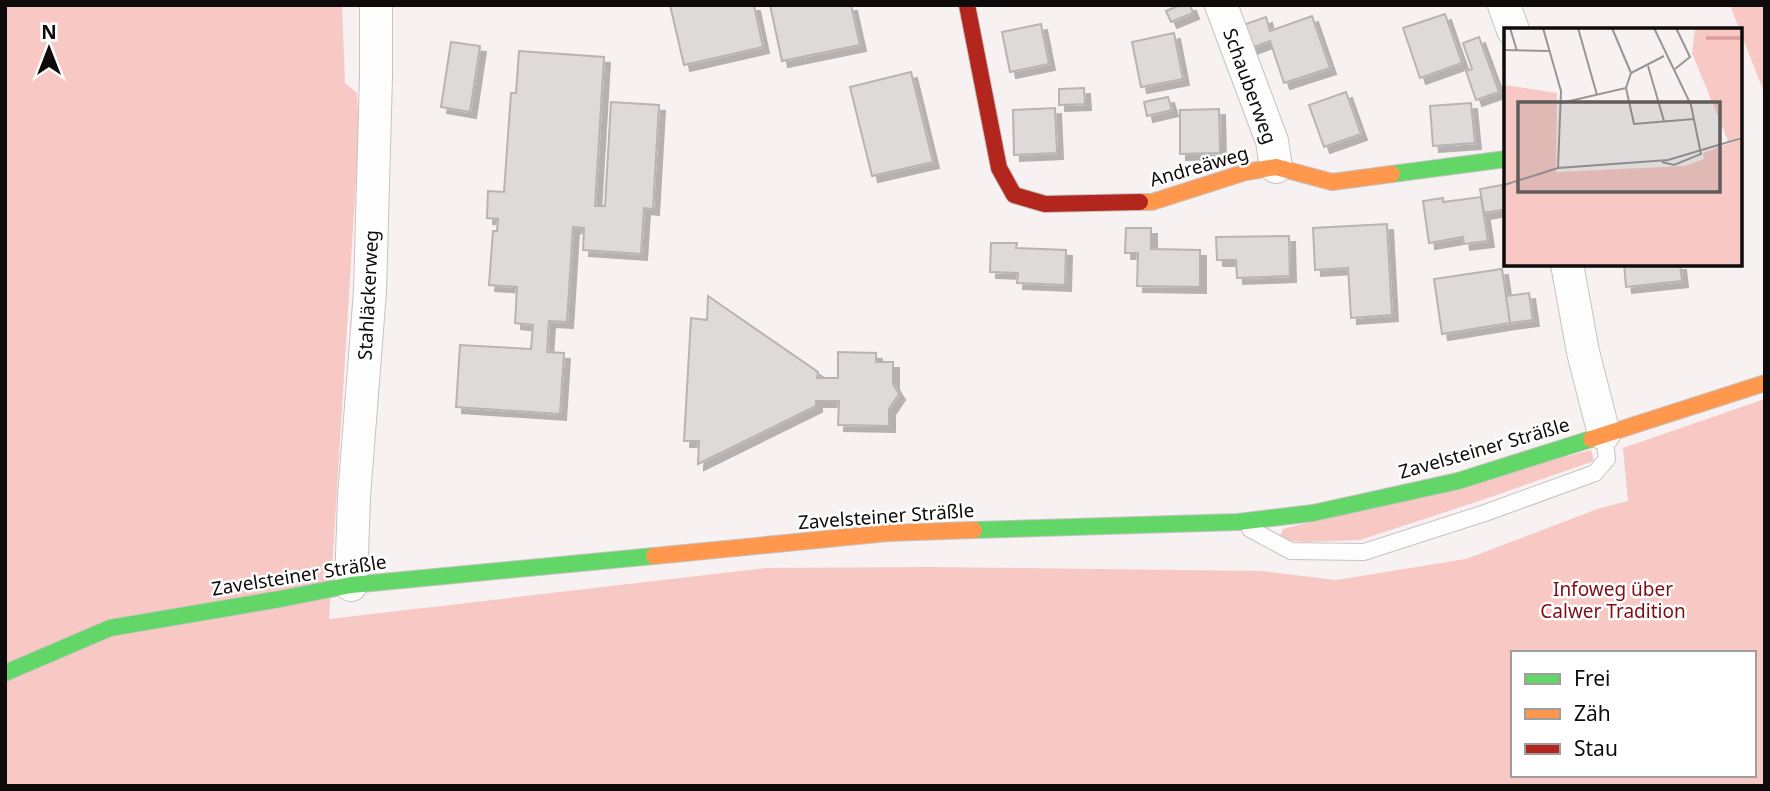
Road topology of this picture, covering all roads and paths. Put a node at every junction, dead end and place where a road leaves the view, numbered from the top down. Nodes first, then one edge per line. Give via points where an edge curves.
1 (967, 5) edge
2 (1221, 5) edge
3 (1504, 5) edge
4 (378, 6) edge
5 (1512, 28) edge
6 (1504, 159) edge
7 (1276, 167) junction
8 (1567, 266) edge
9 (1765, 383) edge
10 (1604, 434) junction
11 (1238, 522) junction
12 (351, 585) junction
13 (5, 673) edge

1 - 7 street, Andreäweg via 999,168 1014,195 1045,204 1152,202
2 - 7 street, Schauberweg via 1272,141
3 - 5 street
4 - 12 street, Stahläckerweg via 370,291
6 - 7 street, Andreäweg via 1332,182
8 - 10 street
9 - 10 street, Zavelsteiner Sträßle
10 - 11 street, Zavelsteiner Sträßle via 1458,481 1313,513
10 - 11 lane via 1607,459 1595,473 1364,552 1292,551
11 - 12 street, Zavelsteiner Sträßle via 888,533
12 - 13 street, Zavelsteiner Sträßle via 110,628

